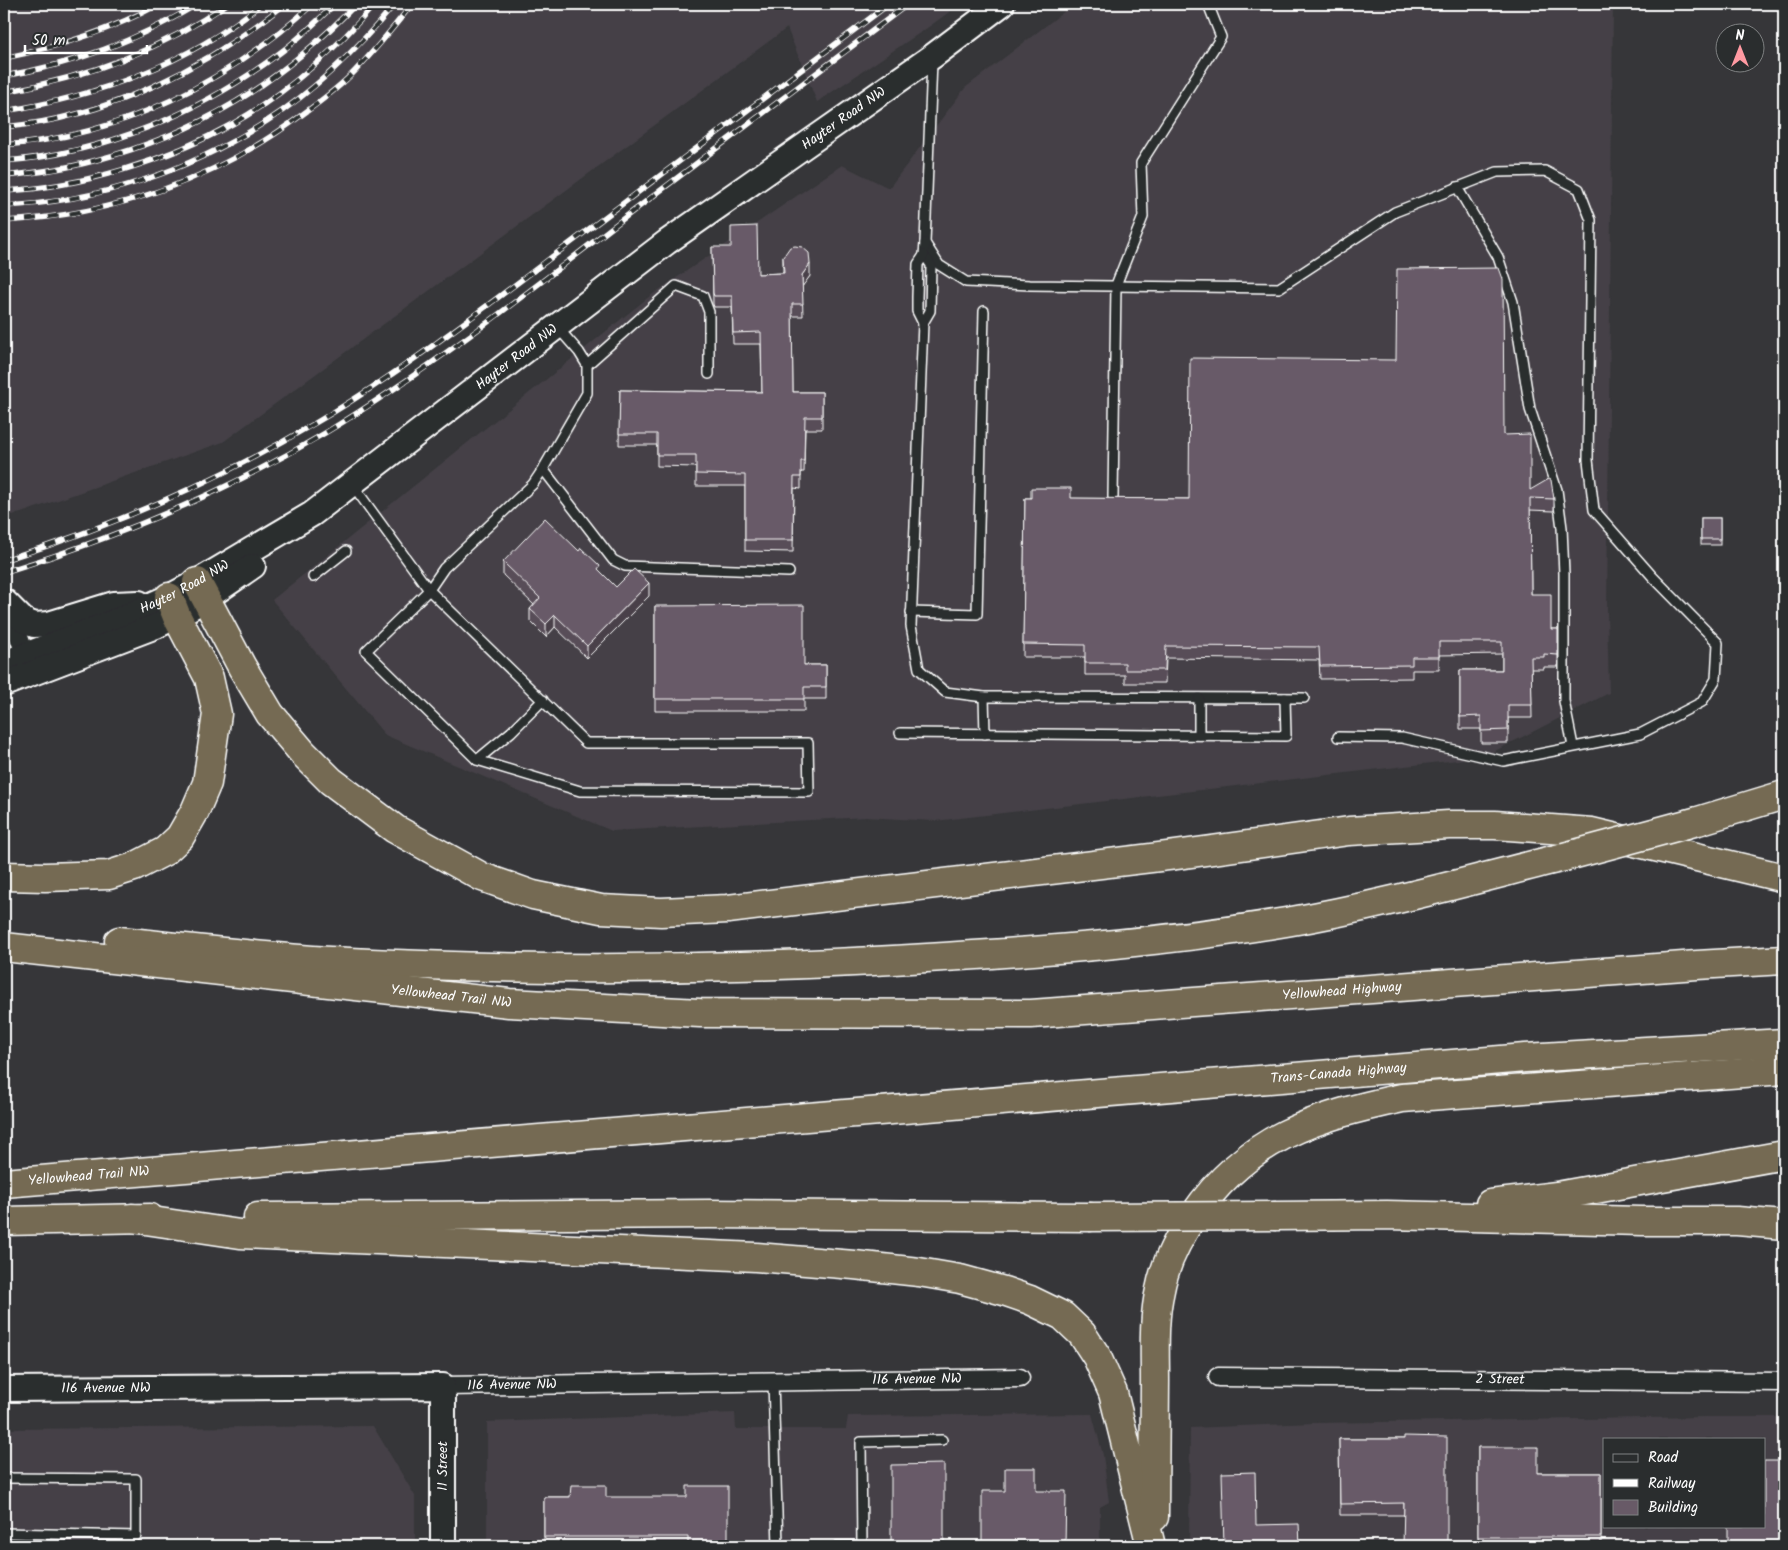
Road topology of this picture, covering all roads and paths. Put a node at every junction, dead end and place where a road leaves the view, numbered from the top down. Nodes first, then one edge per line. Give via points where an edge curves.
1 (1002, 4) edge
2 (1208, 4) edge
3 (933, 56) junction
4 (1457, 187) junction
5 (924, 243) junction
6 (924, 255) junction
7 (1116, 285) junction
8 (984, 311) dead end
9 (923, 323) junction
10 (557, 326) junction
11 (587, 365) junction
12 (709, 374) dead end
13 (543, 469) junction
14 (351, 484) junction
15 (1112, 497) edge
16 (346, 551) dead end
17 (789, 572) dead end
18 (313, 577) dead end
19 (202, 590) junction
20 (429, 590) junction
21 (4, 601) edge
22 (167, 606) junction
23 (911, 612) junction
24 (4, 663) edge
25 (29, 665) junction
26 (4, 684) edge
27 (984, 697) junction
28 (1199, 698) junction
29 (1285, 698) junction
30 (1304, 698) dead end
31 (543, 700) junction
32 (900, 733) dead end
33 (985, 734) junction
34 (1199, 735) junction
35 (1338, 737) dead end
36 (1573, 746) junction
37 (477, 760) junction
38 (1784, 795) edge
39 (1784, 810) edge
40 (1698, 821) junction
41 (4, 876) edge
42 (1784, 878) edge
43 (4, 938) edge
44 (4, 947) edge
45 (1784, 960) edge
46 (900, 1013) joint
47 (1784, 1043) edge
48 (1784, 1070) edge
49 (892, 1111) joint
50 (1784, 1155) edge
51 (4, 1183) edge
52 (1387, 1215) junction
53 (132, 1218) junction
54 (4, 1221) edge
55 (1784, 1225) edge
56 (1020, 1378) dead end
57 (1218, 1378) dead end
58 (773, 1381) junction
59 (1784, 1382) edge
60 (443, 1386) junction
61 (4, 1389) edge
62 (942, 1440) dead end
63 (4, 1478) edge
64 (4, 1534) edge
65 (443, 1546) edge
66 (778, 1546) edge
67 (837, 1546) edge
68 (1152, 1546) edge

1 - 3 street, Hayter Road NW
2 - 7 lane via 1221,37 1141,163 1143,217
3 - 5 lane
3 - 10 street, Hayter Road NW via 667,242
4 - 7 lane via 1394,212 1279,288
4 - 36 lane via 1498,257 1513,302 1530,409 1557,490 1564,574 1564,701
4 - 36 lane via 1497,172 1545,171 1579,189 1590,220 1588,460 1594,510 1653,577 1718,643 1716,679 1702,702 1640,734
5 - 6 lane
5 - 7 lane via 939,265 966,282
6 - 9 lane via 918,264 917,297 917,311
6 - 9 lane via 931,265 930,311
7 - 15 lane
8 - 23 lane via 977,614
9 - 23 lane
10 - 11 lane
10 - 14 street, Hayter Road NW
11 - 12 lane via 676,286 703,296 709,312
11 - 13 lane via 587,393
13 - 17 lane via 613,560 625,566
13 - 20 lane via 533,484 444,568
14 - 19 street, Hayter Road NW via 296,525 253,565
14 - 20 lane
16 - 18 lane
19 - 22 street, Hayter Road NW
19 - 42 highway via 270,714 331,781 396,829 482,877 533,895 601,909 662,912 728,910 1349,831 1448,825 1504,825 1592,832
20 - 31 lane
20 - 37 lane via 366,651
21 - 22 street via 23,620 34,625 49,624 114,604
21 - 25 street
22 - 25 street, Hayter Road NW via 156,626
22 - 41 highway via 209,678 217,714 207,783 180,837 165,851 109,875
23 - 27 lane via 920,669 945,692
24 - 25 street
25 - 26 street
27 - 28 lane
27 - 33 lane
28 - 29 lane
28 - 34 lane
29 - 30 lane
29 - 34 lane via 1286,736
31 - 37 lane
31 - 37 lane via 586,743 808,743 809,792 580,791
32 - 33 lane
33 - 34 lane
35 - 36 lane via 1402,738 1502,761
38 - 40 highway
39 - 40 highway
40 - 43 highway, bridge via 1406,897 1289,921 1117,944 852,964 526,968 327,961 106,940
44 - 46 highway, Yellowhead Trail NW via 509,1003 700,1014
45 - 46 highway, Yellowhead Highway via 1031,1014
47 - 49 highway, Trans-Canada Highway via 1525,1058
48 - 68 highway via 1402,1098 1302,1126 1248,1157 1205,1199 1182,1233 1168,1262 1160,1290 1155,1323
49 - 51 highway, Yellowhead Trail NW
50 - 52 highway via 1557,1196
52 - 53 highway, bridge via 699,1214
52 - 55 highway via 1737,1221
53 - 54 highway
53 - 68 highway via 240,1234 756,1257 854,1265 960,1279 1004,1291 1063,1316 1082,1334 1097,1357 1113,1393
56 - 58 street, 116 Avenue NW
57 - 59 street, 2 Street
58 - 60 street, 116 Avenue NW
58 - 66 lane
60 - 61 street, 116 Avenue NW
60 - 65 street, 11 Street
62 - 67 lane via 861,1442 862,1546
63 - 64 lane via 136,1479 136,1536

